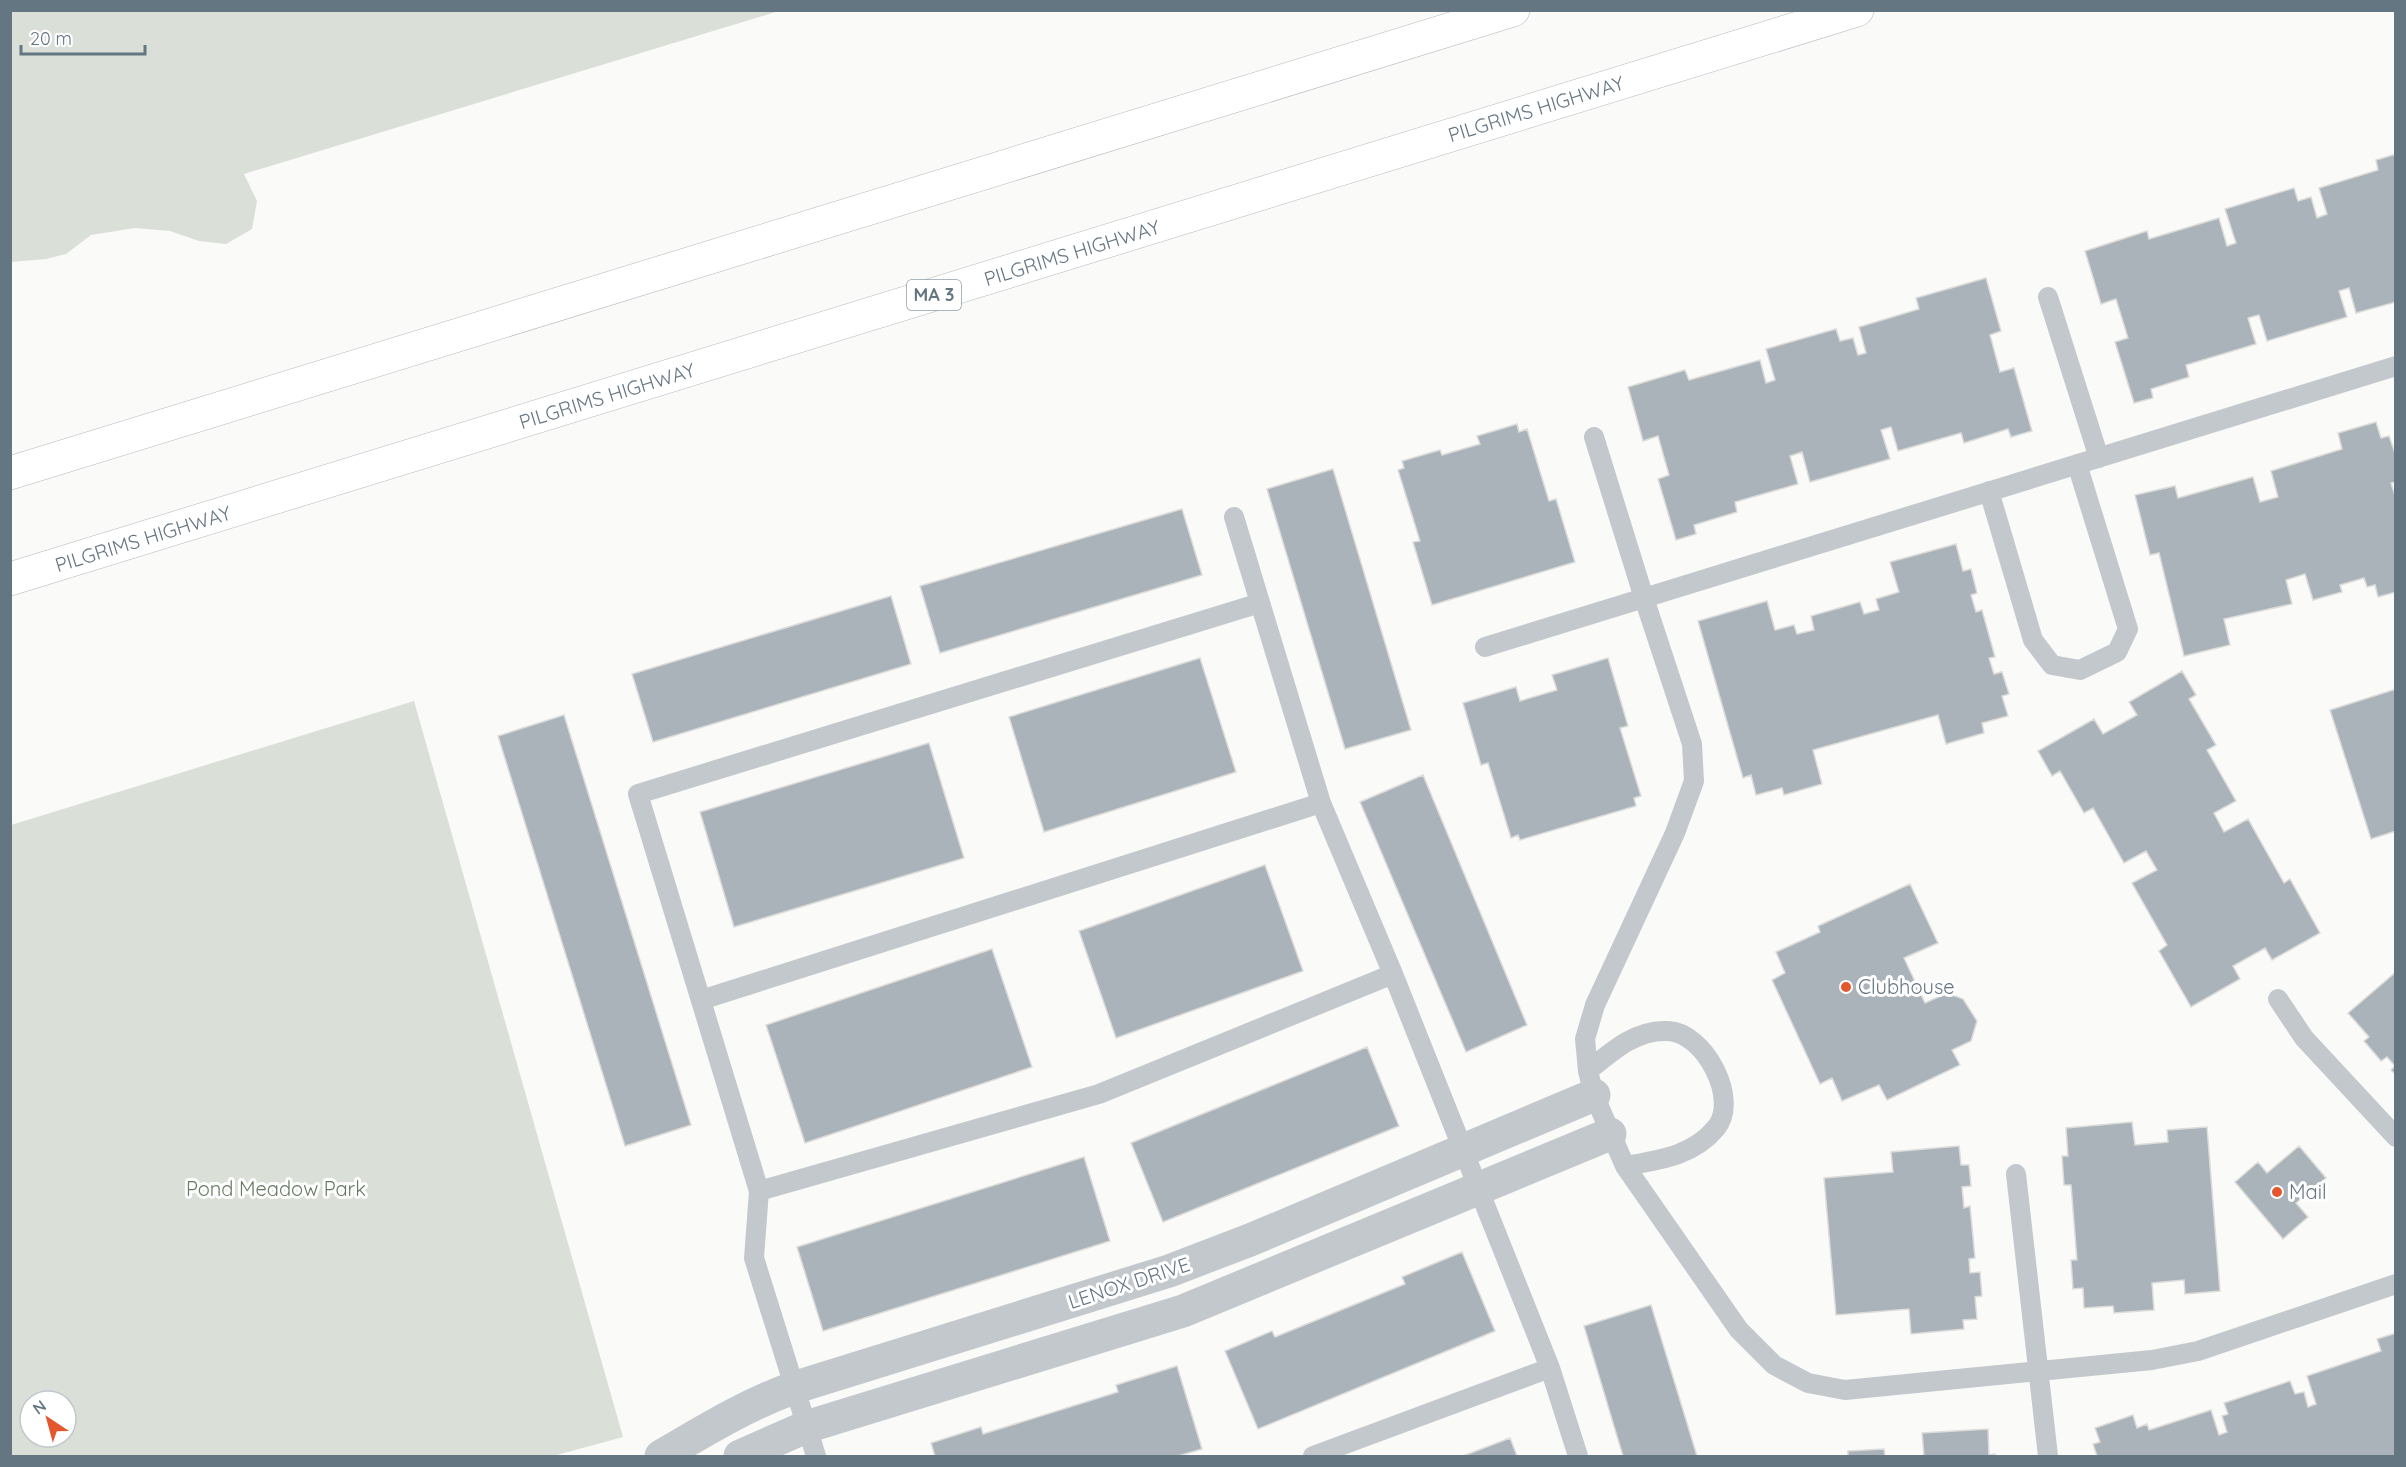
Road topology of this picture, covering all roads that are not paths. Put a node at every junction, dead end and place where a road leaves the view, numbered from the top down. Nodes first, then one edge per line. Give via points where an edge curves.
1 (1513, 10) edge
2 (1857, 10) edge
3 (2048, 297) dead end
4 (2396, 366) edge
5 (1594, 437) dead end
6 (2099, 458) junction
7 (2077, 464) junction
8 (10, 473) edge
9 (1989, 491) junction
10 (1233, 517) dead end
11 (10, 579) edge
12 (1644, 598) junction
13 (1260, 603) junction
14 (1485, 647) dead end
15 (1321, 803) junction
16 (1393, 974) junction
17 (2278, 999) dead end
18 (701, 1000) junction
19 (1591, 1083) junction
20 (1611, 1134) junction
21 (2396, 1137) edge
22 (1463, 1151) junction
23 (1625, 1166) junction
24 (2016, 1174) dead end
25 (1479, 1189) junction
26 (759, 1191) junction
27 (2396, 1284) edge
28 (1550, 1368) junction
29 (2037, 1372) junction
30 (793, 1388) junction
31 (811, 1442) edge
32 (1338, 1452) edge
33 (661, 1456) edge
34 (740, 1456) edge
35 (1312, 1456) edge
36 (1578, 1456) edge
37 (2048, 1456) edge

1 - 8 highway
2 - 11 highway, PILGRIMS HIGHWAY / MA 3
3 - 6 lane
4 - 6 lane
5 - 12 lane
6 - 7 lane
7 - 9 lane
7 - 9 lane via 2128,629 2117,652 2080,670 2052,665 2033,640
9 - 12 lane
10 - 13 lane
12 - 14 lane
12 - 19 lane via 1692,744 1694,781 1676,833 1595,1005 1585,1039
13 - 15 lane
13 - 18 lane via 638,794
15 - 16 lane
15 - 18 lane
16 - 22 lane
16 - 26 lane via 1099,1094
17 - 21 lane via 2304,1038
18 - 26 lane
19 - 20 lane
19 - 22 street, LENOX DRIVE
19 - 23 lane via 1624,1042 1669,1030 1689,1037 1707,1055 1719,1078 1724,1104 1718,1126 1699,1144 1675,1157
20 - 23 lane
20 - 25 street
22 - 25 lane
22 - 30 street, LENOX DRIVE via 1169,1271
23 - 29 lane via 1739,1330 1774,1365 1808,1383 1845,1390
24 - 29 lane
25 - 28 lane
25 - 31 street via 1183,1311
26 - 30 lane via 754,1258
27 - 29 lane via 2198,1351
28 - 32 lane
28 - 36 lane
29 - 37 lane
30 - 31 lane
30 - 33 street, LENOX DRIVE via 731,1414
31 - 34 street
32 - 35 lane

